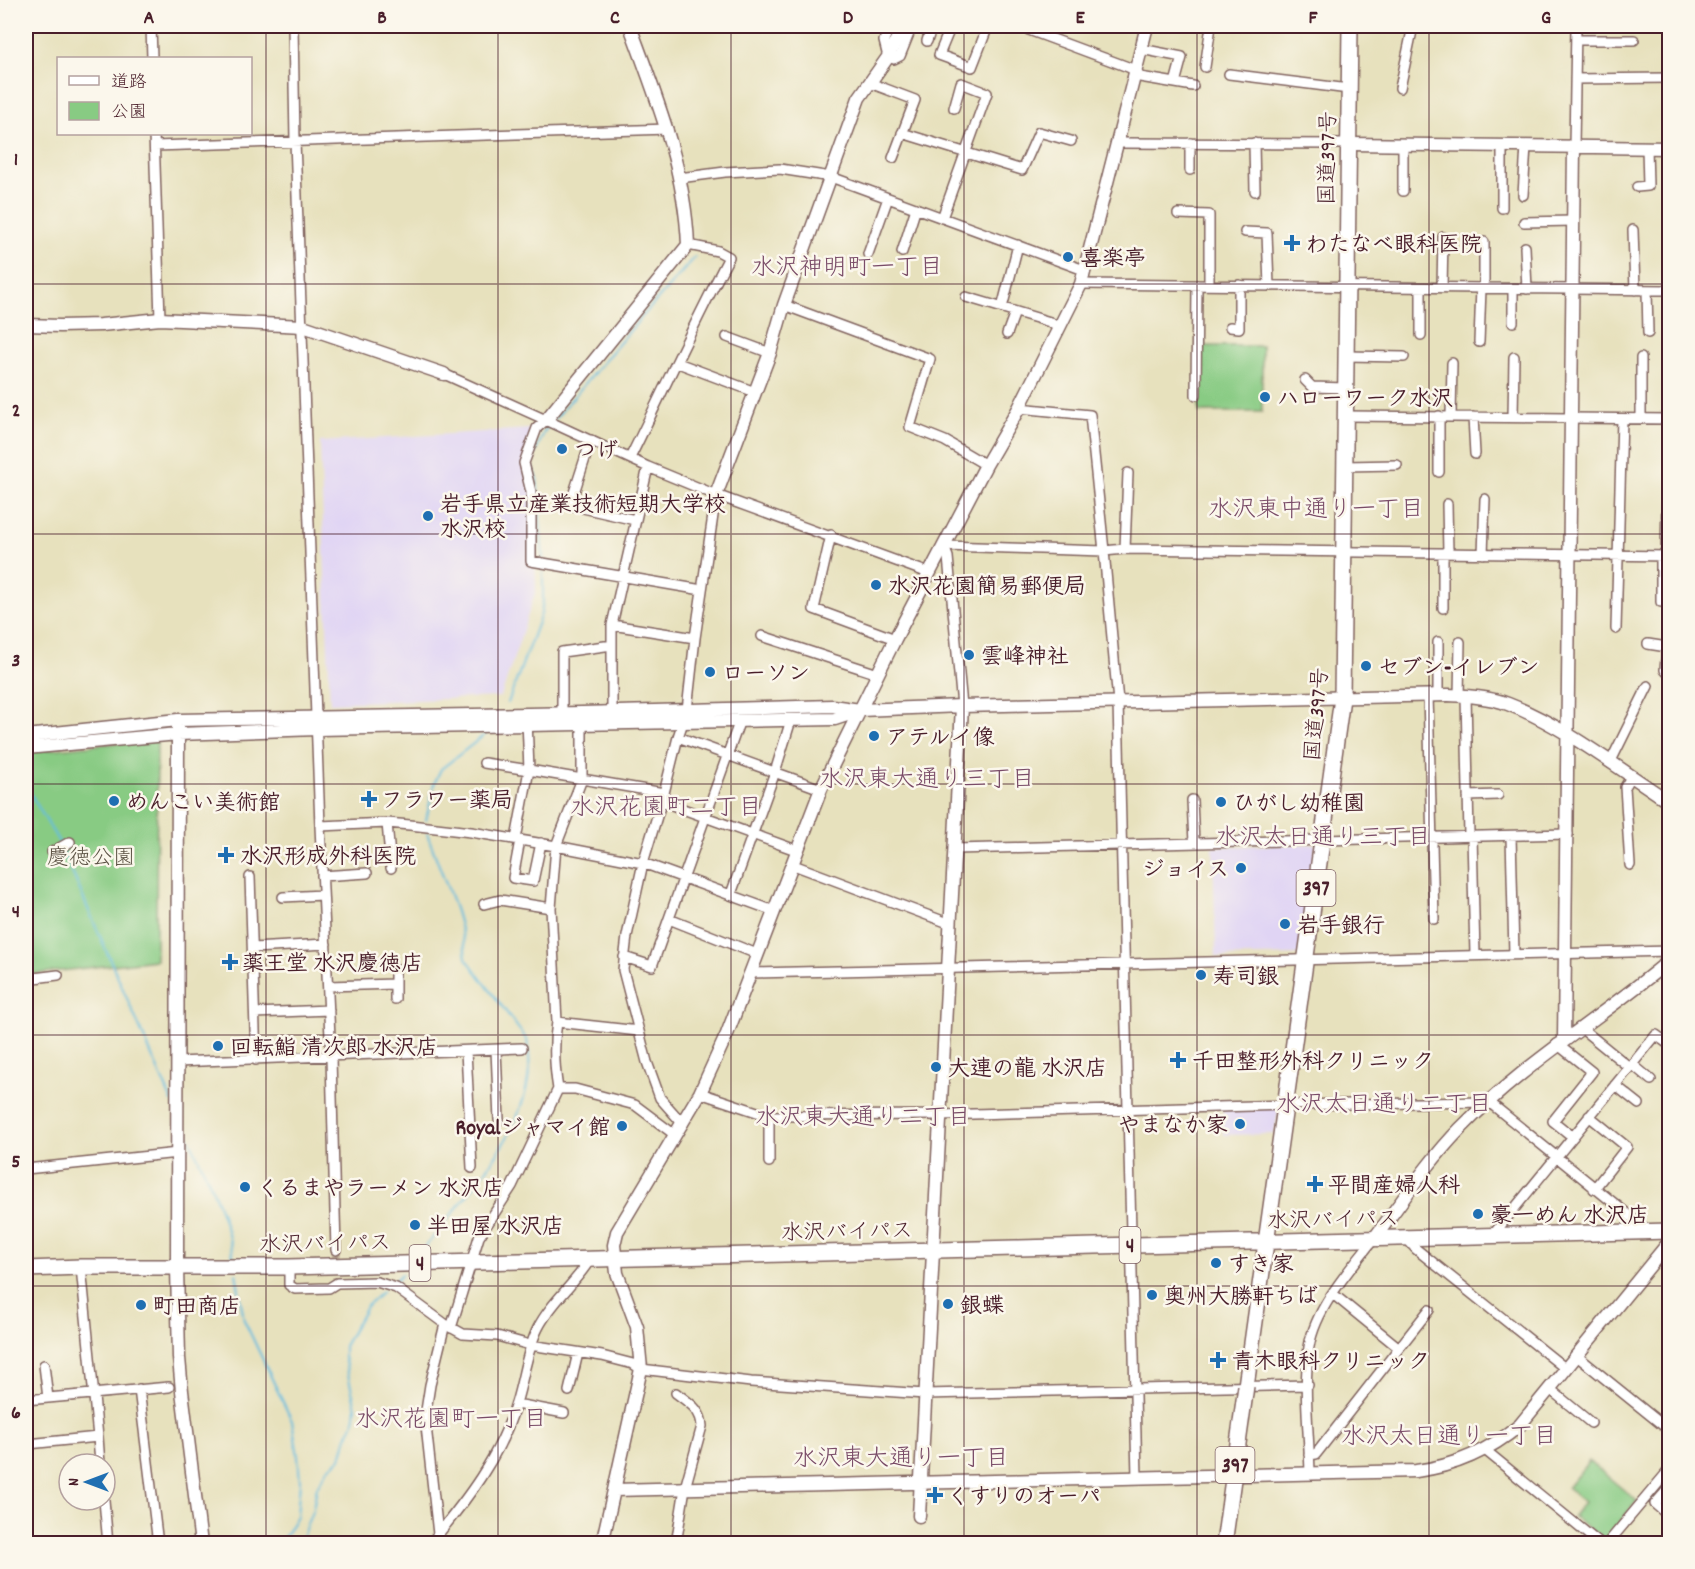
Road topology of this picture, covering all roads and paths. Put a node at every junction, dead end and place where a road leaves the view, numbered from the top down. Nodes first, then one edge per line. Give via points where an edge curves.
1 (151, 26) edge
2 (293, 26) edge
3 (630, 26) edge
4 (889, 26) edge
5 (903, 26) edge
6 (912, 26) edge
7 (932, 26) edge
8 (951, 26) edge
9 (988, 26) edge
10 (1018, 26) edge
11 (1147, 26) edge
12 (1210, 26) edge
13 (1350, 26) edge
14 (1413, 26) edge
15 (1576, 26) edge
16 (1576, 40) junction
17 (1634, 40) dead end
18 (927, 41) dead end
19 (1141, 49) junction
20 (152, 57) edge
21 (888, 57) junction
22 (1205, 66) dead end
23 (1136, 71) junction
24 (1229, 74) dead end
25 (1670, 78) edge
26 (1575, 79) junction
27 (870, 83) junction
28 (1175, 83) junction
29 (1193, 86) dead end
30 (1400, 88) dead end
31 (1349, 89) junction
32 (954, 108) dead end
33 (668, 129) junction
34 (903, 133) junction
35 (154, 135) edge
36 (295, 141) junction
37 (1071, 141) dead end
38 (1118, 142) junction
39 (1254, 143) junction
40 (1190, 144) junction
41 (1349, 144) junction
42 (1403, 144) junction
43 (155, 146) junction
44 (1502, 146) junction
45 (1526, 146) junction
46 (1575, 147) junction
47 (1647, 147) junction
48 (1670, 148) edge
49 (965, 154) junction
50 (893, 158) dead end
51 (1190, 170) dead end
52 (831, 177) junction
53 (679, 178) junction
54 (1637, 187) dead end
55 (1255, 191) dead end
56 (1403, 191) dead end
57 (1523, 195) dead end
58 (888, 198) junction
59 (916, 208) junction
60 (1502, 208) dead end
61 (1178, 214) dead end
62 (942, 218) junction
63 (1524, 222) dead end
64 (1574, 222) junction
65 (1633, 230) dead end
66 (1245, 232) dead end
67 (1443, 237) dead end
68 (1484, 242) dead end
69 (688, 245) junction
70 (1017, 245) junction
71 (1525, 247) dead end
72 (902, 252) dead end
73 (868, 254) dead end
74 (1084, 270) junction
75 (1081, 284) junction
76 (1197, 285) junction
77 (1209, 285) junction
78 (1239, 285) junction
79 (1269, 286) junction
80 (1347, 287) junction
81 (1421, 288) junction
82 (1442, 288) junction
83 (1482, 288) junction
84 (1513, 289) junction
85 (1527, 289) junction
86 (1573, 289) junction
87 (1635, 290) junction
88 (1647, 290) junction
89 (1670, 290) edge
90 (966, 297) dead end
91 (784, 305) junction
92 (1002, 308) junction
93 (1015, 312) junction
94 (160, 319) junction
95 (1513, 322) dead end
96 (26, 325) edge
97 (303, 326) junction
98 (1230, 327) dead end
99 (1058, 328) junction
100 (1648, 333) dead end
101 (1006, 334) dead end
102 (1421, 335) dead end
103 (727, 337) dead end
104 (1479, 342) dead end
105 (770, 353) junction
106 (1347, 356) junction
107 (1404, 357) dead end
108 (1514, 357) dead end
109 (1641, 358) dead end
110 (678, 363) junction
111 (1452, 363) dead end
112 (444, 374) joint
113 (1305, 380) dead end
114 (1346, 387) junction
115 (755, 392) junction
116 (1196, 395) dead end
117 (1019, 408) junction
118 (1346, 416) junction
119 (1438, 416) junction
120 (1451, 417) junction
121 (1473, 417) junction
122 (1513, 417) junction
123 (1572, 418) junction
124 (1622, 418) junction
125 (1641, 418) junction
126 (1670, 419) edge
127 (546, 420) junction
128 (591, 440) junction
129 (1475, 454) dead end
130 (630, 458) junction
131 (986, 465) junction
132 (1397, 465) dead end
133 (1345, 466) junction
134 (648, 467) junction
135 (1439, 472) dead end
136 (1128, 473) dead end
137 (716, 495) junction
138 (1667, 498) dead end
139 (1485, 499) dead end
140 (1448, 504) dead end
141 (636, 520) junction
142 (831, 536) junction
143 (944, 546) junction
144 (1125, 549) junction
145 (1104, 551) junction
146 (1344, 552) junction
147 (1445, 553) junction
148 (1483, 554) junction
149 (1571, 555) junction
150 (1618, 556) junction
151 (1666, 556) edge
152 (930, 573) junction
153 (622, 576) junction
154 (702, 590) junction
155 (1660, 602) dead end
156 (1443, 608) dead end
157 (612, 625) junction
158 (1616, 629) dead end
159 (762, 636) dead end
160 (695, 638) junction
161 (895, 639) junction
162 (1438, 642) dead end
163 (1460, 642) dead end
164 (1648, 644) dead end
165 (612, 645) junction
166 (878, 674) junction
167 (1670, 675) edge
168 (1648, 686) dead end
169 (1433, 695) junction
170 (1462, 696) junction
171 (1342, 698) junction
172 (1118, 702) junction
173 (962, 706) junction
174 (860, 710) junction
175 (612, 712) junction
176 (562, 714) junction
177 (685, 716) junction
178 (582, 718) junction
179 (178, 720) junction
180 (527, 720) junction
181 (741, 720) junction
182 (791, 720) junction
183 (317, 724) junction
184 (178, 734) junction
185 (26, 736) edge
186 (678, 736) junction
187 (1569, 736) junction
188 (26, 747) edge
189 (728, 755) junction
190 (484, 763) dead end
191 (1610, 763) junction
192 (530, 770) junction
193 (775, 772) junction
194 (1631, 777) junction
195 (582, 779) junction
196 (821, 789) junction
197 (1498, 795) dead end
198 (1468, 796) junction
199 (663, 797) junction
200 (1192, 800) dead end
201 (1670, 802) edge
202 (706, 816) junction
203 (387, 823) junction
204 (320, 826) junction
205 (753, 834) junction
206 (1568, 834) junction
207 (1471, 836) junction
208 (1511, 836) junction
209 (1432, 837) junction
210 (518, 839) junction
211 (1323, 840) junction
212 (69, 843) dead end
213 (541, 843) junction
214 (1194, 843) junction
215 (556, 846) junction
216 (1121, 846) junction
217 (955, 849) junction
218 (54, 850) dead end
219 (796, 850) junction
220 (643, 863) junction
221 (791, 864) junction
222 (1630, 865) dead end
223 (392, 868) dead end
224 (367, 873) dead end
225 (322, 876) junction
226 (250, 878) dead end
227 (683, 878) junction
228 (731, 894) junction
229 (323, 895) junction
230 (283, 897) dead end
231 (484, 904) dead end
232 (551, 908) junction
233 (774, 911) junction
234 (669, 919) junction
235 (1434, 919) dead end
236 (951, 924) junction
237 (326, 944) junction
238 (253, 948) junction
239 (1670, 951) edge
240 (1566, 953) junction
241 (758, 954) junction
242 (1514, 954) junction
243 (1475, 955) junction
244 (624, 957) junction
245 (1306, 959) junction
246 (1670, 960) edge
247 (1125, 964) junction
248 (395, 968) dead end
249 (948, 968) junction
250 (750, 973) junction
251 (58, 975) dead end
252 (26, 979) edge
253 (395, 984) junction
254 (328, 986) junction
255 (395, 999) dead end
256 (329, 1011) junction
257 (255, 1013) junction
258 (557, 1022) junction
259 (1581, 1028) junction
260 (639, 1031) junction
261 (1561, 1042) junction
262 (1670, 1045) edge
263 (522, 1048) dead end
264 (496, 1050) junction
265 (466, 1051) junction
266 (331, 1058) junction
267 (256, 1060) junction
268 (177, 1062) junction
269 (1630, 1066) junction
270 (1651, 1080) dead end
271 (1615, 1085) junction
272 (558, 1089) junction
273 (700, 1093) junction
274 (1489, 1102) junction
275 (1639, 1104) dead end
276 (1285, 1105) junction
277 (1128, 1110) junction
278 (940, 1114) junction
279 (769, 1116) junction
280 (1589, 1116) junction
281 (499, 1120) dead end
282 (679, 1129) junction
283 (1573, 1137) junction
284 (178, 1153) junction
285 (1556, 1157) junction
286 (769, 1162) dead end
287 (472, 1168) dead end
288 (26, 1169) edge
289 (1594, 1189) junction
290 (1670, 1231) edge
291 (1648, 1232) junction
292 (1490, 1237) junction
293 (1407, 1239) junction
294 (1373, 1240) junction
295 (1264, 1242) junction
296 (1132, 1245) junction
297 (1668, 1246) edge
298 (336, 1250) tunnel mouth
299 (933, 1250) junction
300 (591, 1258) junction
301 (615, 1258) junction
302 (472, 1261) junction
303 (81, 1267) junction
304 (177, 1267) junction
305 (289, 1267) junction
306 (26, 1269) edge
307 (1333, 1294) junction
308 (1429, 1311) dead end
309 (448, 1326) junction
310 (530, 1345) junction
311 (1399, 1348) junction
312 (578, 1353) junction
313 (1577, 1356) junction
314 (44, 1365) dead end
315 (641, 1369) junction
316 (1566, 1370) junction
317 (1246, 1386) junction
318 (1308, 1386) junction
319 (169, 1387) dead end
320 (139, 1389) junction
321 (1550, 1389) junction
322 (1135, 1390) junction
323 (569, 1391) dead end
324 (676, 1393) dead end
325 (93, 1394) junction
326 (925, 1394) junction
327 (48, 1398) junction
328 (26, 1400) edge
329 (516, 1404) junction
330 (564, 1413) dead end
331 (26, 1418) edge
332 (1591, 1422) dead end
333 (1670, 1431) edge
334 (98, 1437) junction
335 (1485, 1450) junction
336 (99, 1452) edge
337 (1309, 1455) junction
338 (1670, 1469) edge
339 (1310, 1473) junction
340 (1137, 1477) junction
341 (920, 1483) junction
342 (1670, 1487) edge
343 (685, 1488) junction
344 (614, 1490) junction
345 (105, 1512) edge
346 (919, 1516) dead end
347 (1670, 1516) edge
348 (438, 1534) junction
349 (108, 1544) edge
350 (158, 1544) edge
351 (201, 1544) edge
352 (430, 1544) edge
353 (602, 1544) edge
354 (676, 1544) edge
355 (1224, 1544) edge
356 (1600, 1544) edge
357 (1607, 1544) edge

1 - 20 street
2 - 36 street
3 - 33 street
4 - 21 street via 884,41
5 - 21 street
6 - 21 street via 900,56
7 - 18 street
8 - 9 street via 939,55 972,67
10 - 23 street
11 - 19 street
12 - 22 street
13 - 31 highway, 国道397号 / 397
14 - 30 street
15 - 16 street
16 - 17 street
16 - 26 street
19 - 23 street
19 - 28 street via 1182,57
21 - 27 street
23 - 28 street via 1140,77
23 - 38 street
24 - 31 street
25 - 26 street
26 - 46 street
27 - 34 street via 915,100
27 - 52 street via 859,98
28 - 29 street
31 - 41 highway, 国道397号 / 397
32 - 49 street via 961,83 987,93
33 - 36 street
33 - 53 street
34 - 49 street
34 - 50 street
35 - 43 street
36 - 43 street
36 - 97 street
37 - 49 street via 1039,132 1022,170
38 - 40 street
38 - 74 street
39 - 40 street
39 - 41 street
39 - 55 street
40 - 51 street
41 - 42 street
41 - 80 highway, 国道397号 / 397
42 - 44 street
42 - 56 street
43 - 94 street
44 - 45 street
44 - 60 street
45 - 46 street
45 - 57 street
46 - 47 street
46 - 64 street
47 - 48 street
47 - 54 street via 1648,186
49 - 62 street
52 - 53 street via 780,170
52 - 58 street
52 - 91 street
53 - 69 street
58 - 59 street
58 - 73 street
59 - 62 street
59 - 72 street
61 - 77 street via 1209,214
62 - 70 street
63 - 64 street
64 - 86 street
65 - 87 street
66 - 79 street via 1267,233
67 - 82 street
68 - 83 street
69 - 110 street via 729,257
69 - 127 street
70 - 74 street
70 - 92 street
71 - 85 street
74 - 75 street
75 - 76 street
75 - 99 street
76 - 77 street
76 - 116 street
77 - 78 street
78 - 79 street
78 - 98 street via 1239,328
79 - 80 street
80 - 81 street
80 - 106 highway, 国道397号 / 397
81 - 82 street
81 - 102 street
82 - 83 street
83 - 84 street
83 - 104 street
84 - 85 street
84 - 95 street
85 - 86 street
86 - 87 street
86 - 123 street
87 - 88 street
88 - 89 street
88 - 100 street
90 - 92 street
91 - 105 street
91 - 131 street via 930,359 910,427 945,441
92 - 93 street
93 - 99 street
93 - 101 street
94 - 96 street via 101,325
94 - 97 street
97 - 112 street
97 - 183 street
99 - 117 street
103 - 105 street
105 - 115 street
106 - 107 street
106 - 114 highway, 国道397号 / 397
108 - 122 street
109 - 125 street
110 - 115 street
110 - 130 street
111 - 120 street
112 - 127 street
113 - 114 street via 1312,387
114 - 118 highway, 国道397号 / 397
115 - 137 street
117 - 131 street
117 - 145 street via 1090,415
118 - 119 street
118 - 133 highway, 国道397号 / 397
119 - 120 street
119 - 135 street
120 - 121 street
121 - 122 street
121 - 129 street
122 - 123 street
123 - 124 street
123 - 149 street
124 - 125 street
124 - 150 street
125 - 126 street
127 - 128 street
127 - 153 street via 537,428 524,463 531,492 531,561
128 - 130 street
128 - 141 street via 570,505
130 - 134 street
131 - 143 street
132 - 133 street
133 - 146 highway, 国道397号 / 397
134 - 137 street
134 - 141 street
136 - 144 street
137 - 142 street
137 - 154 street
138 - 151 street
139 - 148 street
140 - 147 street
141 - 153 street
142 - 152 street
142 - 161 street via 814,609
143 - 145 street
143 - 152 street
143 - 173 street
144 - 145 street
144 - 146 street
145 - 172 street
146 - 147 street
146 - 171 highway, 国道397号 / 397
147 - 148 street
147 - 156 street
148 - 149 street
149 - 150 street
149 - 187 street
150 - 151 street
150 - 158 street
151 - 155 street
152 - 161 street
153 - 154 street
153 - 157 street
154 - 160 street
157 - 160 street
157 - 165 street
159 - 166 street
160 - 177 street
161 - 166 street
162 - 169 street
163 - 170 street
164 - 167 street via 1667,647 1665,670
165 - 175 street
165 - 176 street via 562,652
166 - 174 street
168 - 191 street
169 - 170 street
169 - 171 street
169 - 209 street
170 - 187 street via 1506,703
170 - 198 street
171 - 172 street
171 - 211 highway, 国道397号 / 397
172 - 173 street
172 - 216 street
173 - 174 street
173 - 217 street
174 - 177 street via 832,705
174 - 182 street via 835,719
174 - 196 street
175 - 177 street
175 - 178 street
176 - 178 street
176 - 180 street
177 - 178 street
177 - 181 street
177 - 186 street
178 - 180 street
178 - 195 street
179 - 183 street
179 - 184 street
179 - 185 street
180 - 183 street
180 - 192 street
181 - 182 street
181 - 189 street
182 - 193 street
183 - 184 street
183 - 204 street
184 - 188 street
184 - 268 street
186 - 189 street
186 - 199 street
187 - 191 street
187 - 206 street
189 - 193 street
189 - 202 street
190 - 192 street
191 - 194 street
192 - 195 street
192 - 210 street
193 - 196 street
193 - 205 street
194 - 201 street
194 - 222 street via 1625,787
195 - 199 street
195 - 215 street
196 - 219 street
197 - 198 street
198 - 207 street
199 - 202 street
199 - 220 street
200 - 214 street
202 - 205 street
202 - 227 street
203 - 204 street
203 - 210 street
203 - 223 street
204 - 225 street
205 - 219 street
205 - 228 street
206 - 208 street
206 - 240 street
207 - 208 street
207 - 209 street
207 - 243 street
208 - 242 street
209 - 211 street
209 - 235 street
210 - 213 street
210 - 213 street via 513,878 533,881
211 - 214 street
211 - 245 highway, 国道397号 / 397
212 - 218 street
213 - 215 street
214 - 216 street
215 - 220 street
215 - 232 street
216 - 217 street
216 - 247 street
217 - 236 street
219 - 221 street
220 - 227 street
220 - 244 street
221 - 233 street
221 - 236 street
224 - 225 street
225 - 229 street
226 - 238 street
227 - 228 street
227 - 234 street
228 - 233 street
229 - 230 street
229 - 237 street
231 - 232 street via 500,900
232 - 258 street
233 - 241 street
234 - 241 street
234 - 244 street via 652,966
236 - 249 street
237 - 238 street
237 - 254 street
238 - 257 street
239 - 240 street
240 - 242 street
240 - 261 street
241 - 250 street
242 - 243 street
243 - 245 street
244 - 260 street via 623,970
245 - 247 street
245 - 276 highway, 国道397号 / 397
246 - 259 street
247 - 249 street
247 - 277 street
248 - 253 street
249 - 250 street
249 - 278 street
250 - 273 street
251 - 252 street
253 - 254 street
253 - 255 street
254 - 256 street
256 - 257 street
256 - 266 street
257 - 267 street
258 - 260 street
258 - 272 street via 553,1061
259 - 261 street
259 - 269 street
260 - 282 street via 660,1098
261 - 274 street
261 - 283 street via 1592,1072 1553,1121
262 - 269 street via 1656,1035
263 - 264 street
264 - 265 street
264 - 281 street
265 - 266 street
265 - 287 street
266 - 267 street
266 - 298 street
267 - 268 street
268 - 284 street
269 - 270 street
269 - 271 street
271 - 275 street
271 - 280 street
272 - 282 street via 575,1089 635,1105
272 - 302 street via 512,1186 479,1237
273 - 279 street
273 - 282 street
274 - 276 street
274 - 285 street
274 - 294 street via 1449,1141
276 - 277 street
276 - 295 highway, 国道397号 / 397
277 - 278 street
277 - 296 street
278 - 279 street
278 - 299 street
279 - 286 street
280 - 283 street
280 - 289 street via 1627,1147
282 - 301 street via 617,1232
283 - 285 street
284 - 288 street
284 - 304 street
285 - 289 street
285 - 292 street
289 - 291 street
290 - 291 highway, 水沢バイパス / 4
291 - 292 highway, 水沢バイパス / 4
292 - 293 highway, 水沢バイパス / 4
293 - 294 highway, 水沢バイパス / 4
293 - 316 street
294 - 295 highway, 水沢バイパス / 4
294 - 307 street
295 - 296 highway, 水沢バイパス / 4
295 - 317 highway, 国道397号 / 397
296 - 299 highway, 水沢バイパス / 4
296 - 322 street
297 - 313 street
299 - 301 highway, 水沢バイパス / 4
299 - 326 street
300 - 301 highway, 水沢バイパス / 4
300 - 302 highway, 水沢バイパス / 4
300 - 310 street via 539,1325
301 - 315 street via 637,1327
302 - 305 highway, 水沢バイパス / 4
302 - 309 street
303 - 304 highway, 水沢バイパス / 4
303 - 306 highway, 水沢バイパス / 4
303 - 325 street
304 - 305 highway, 水沢バイパス / 4
304 - 351 street via 181,1383
305 - 309 street via 289,1285 295,1289 377,1282 396,1288
307 - 311 street
307 - 318 street via 1318,1319 1309,1346
308 - 311 street
309 - 310 street via 463,1334 497,1336
309 - 348 street via 425,1417
310 - 312 street
310 - 329 street
311 - 337 street via 1316,1454
312 - 315 street
312 - 323 street
313 - 316 street
313 - 333 street
314 - 327 street
315 - 326 street via 751,1382
315 - 344 street
316 - 321 street
317 - 318 street
317 - 322 street
317 - 355 highway, 国道397号 / 397, bridge
318 - 337 street
319 - 320 street
320 - 325 street
320 - 350 street
321 - 332 street
321 - 335 street via 1520,1425
322 - 326 street
322 - 340 street
324 - 343 street via 696,1408 702,1426
325 - 327 street
325 - 334 street
326 - 341 street
327 - 328 street
329 - 330 street
329 - 348 street via 487,1467
331 - 334 street via 28,1444
334 - 336 street
335 - 339 street via 1432,1469
335 - 356 street
337 - 339 street
338 - 357 street
339 - 340 street
340 - 341 street
341 - 343 street
341 - 346 street
342 - 347 street via 1655,1504
343 - 344 street
343 - 354 street
344 - 353 street
345 - 349 street
348 - 352 street

